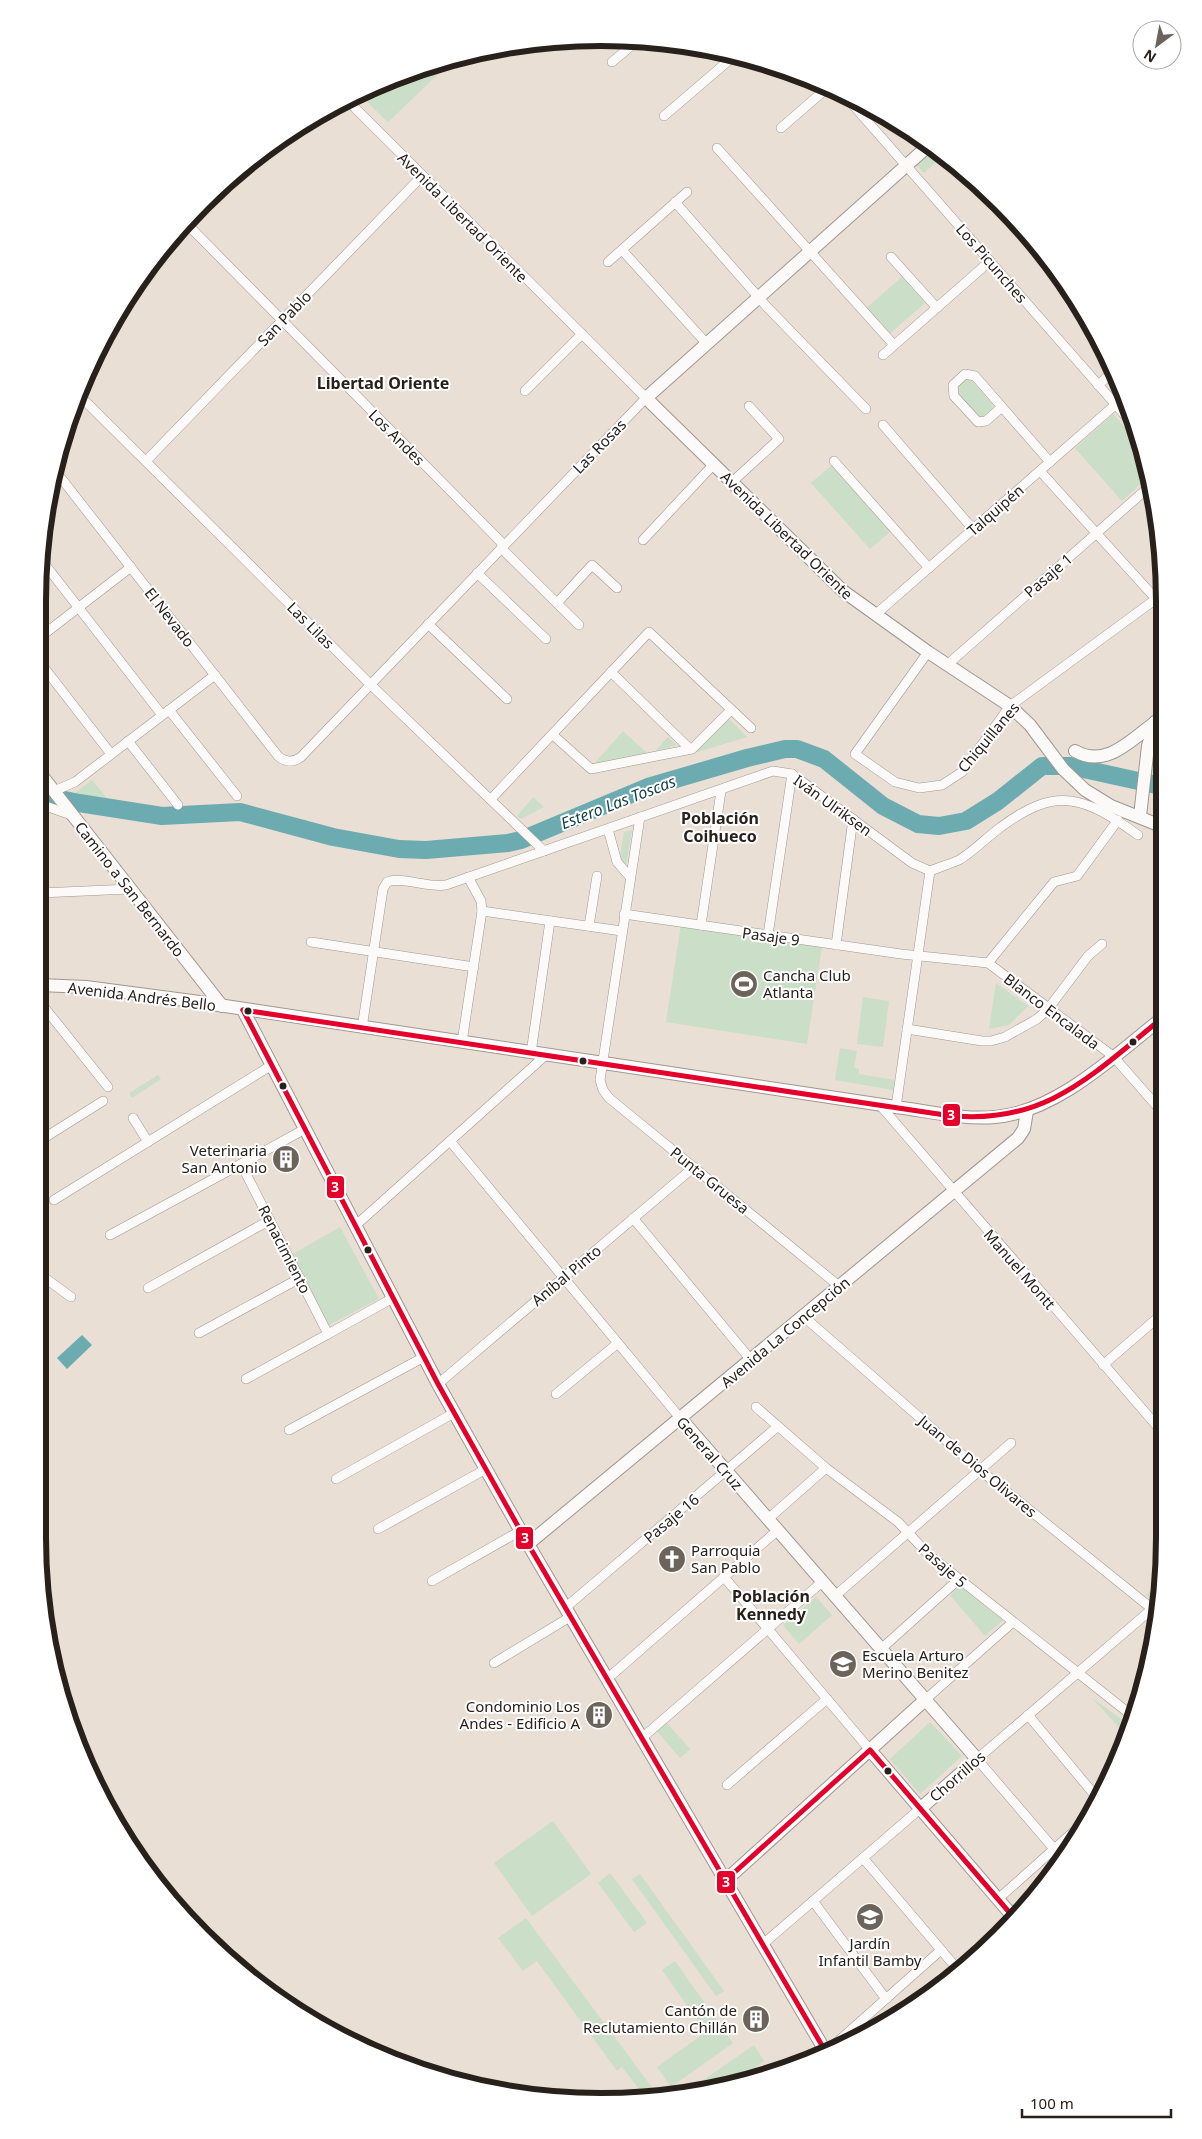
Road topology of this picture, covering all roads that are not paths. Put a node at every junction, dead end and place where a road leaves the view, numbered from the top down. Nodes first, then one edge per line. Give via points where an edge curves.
1 (630, 47) edge
2 (728, 61) edge
3 (612, 62) dead end
4 (822, 92) edge
5 (352, 105) edge
6 (858, 110) edge
7 (664, 116) dead end
8 (781, 128) dead end
9 (717, 148) dead end
10 (924, 150) edge
11 (907, 165) junction
12 (422, 176) junction
13 (686, 192) dead end
14 (675, 202) junction
15 (191, 228) edge
16 (622, 250) junction
17 (810, 252) junction
18 (891, 257) dead end
19 (990, 261) junction
20 (608, 262) dead end
21 (759, 297) junction
22 (937, 308) junction
23 (282, 320) junction
24 (582, 334) junction
25 (707, 344) junction
26 (894, 345) junction
27 (883, 355) dead end
28 (1108, 376) edge
29 (1098, 386) junction
30 (525, 391) dead end
31 (646, 398) junction
32 (84, 399) edge
33 (1115, 405) junction
34 (748, 406) dead end
35 (1002, 408) junction
36 (866, 409) dead end
37 (1123, 413) edge
38 (883, 426) dead end
39 (146, 461) junction
40 (834, 461) dead end
41 (1050, 462) junction
42 (713, 465) junction
43 (1040, 471) junction
44 (60, 477) edge
45 (731, 483) junction
46 (1145, 491) edge
47 (973, 529) junction
48 (1096, 533) junction
49 (643, 540) dead end
50 (503, 546) junction
51 (47, 567) edge
52 (131, 567) junction
53 (928, 568) junction
54 (477, 573) junction
55 (617, 588) dead end
56 (1156, 595) edge
57 (1156, 599) edge
58 (557, 603) junction
59 (78, 608) junction
60 (875, 615) junction
61 (428, 624) junction
62 (579, 625) dead end
63 (46, 633) edge
64 (546, 639) dead end
65 (928, 652) junction
66 (947, 665) junction
67 (46, 670) edge
68 (610, 672) junction
69 (215, 674) junction
70 (370, 684) junction
71 (507, 698) dead end
72 (1010, 706) junction
73 (731, 710) junction
74 (166, 712) junction
75 (1156, 721) edge
76 (751, 728) dead end
77 (1156, 734) edge
78 (553, 735) junction
79 (128, 742) junction
80 (1154, 747) edge
81 (690, 749) junction
82 (1075, 750) dead end
83 (111, 754) junction
84 (289, 761) joint
85 (792, 774) junction
86 (46, 781) edge
87 (721, 790) junction
88 (56, 794) junction
89 (237, 796) dead end
90 (491, 799) junction
91 (178, 805) dead end
92 (46, 806) edge
93 (71, 813) junction
94 (1120, 815) junction
95 (1140, 816) junction
96 (640, 817) junction
97 (853, 819) junction
98 (1156, 824) edge
99 (608, 829) junction
100 (1138, 834) dead end
101 (544, 851) junction
102 (930, 871) junction
103 (597, 876) dead end
104 (468, 877) junction
105 (630, 877) junction
106 (130, 889) junction
107 (46, 893) edge
108 (482, 910) junction
109 (624, 914) junction
110 (550, 921) junction
111 (701, 925) junction
112 (589, 926) junction
113 (622, 931) junction
114 (768, 935) junction
115 (312, 942) dead end
116 (1102, 944) dead end
117 (836, 945) junction
118 (373, 952) junction
119 (918, 955) junction
120 (988, 963) junction
121 (474, 967) junction
122 (46, 986) edge
123 (222, 1006) junction
124 (1048, 1009) junction
125 (46, 1010) edge
126 (243, 1010) junction
127 (1156, 1023) edge
128 (362, 1028) junction
129 (907, 1030) junction
130 (462, 1042) junction
131 (531, 1053) junction
132 (546, 1055) junction
133 (1113, 1056) junction
134 (603, 1063) junction
135 (272, 1065) junction
136 (108, 1087) dead end
137 (103, 1100) dead end
138 (878, 1104) junction
139 (1156, 1105) edge
140 (896, 1107) junction
141 (1027, 1110) junction
142 (133, 1118) dead end
143 (305, 1129) junction
144 (46, 1137) edge
145 (450, 1141) junction
146 (148, 1142) junction
147 (241, 1164) junction
148 (694, 1167) junction
149 (954, 1192) junction
150 (54, 1200) dead end
151 (633, 1218) junction
152 (270, 1220) junction
153 (356, 1226) junction
154 (110, 1235) dead end
155 (300, 1278) junction
156 (564, 1278) junction
157 (46, 1279) edge
158 (839, 1286) junction
159 (148, 1288) dead end
160 (71, 1297) dead end
161 (393, 1298) junction
162 (803, 1316) junction
163 (1156, 1319) edge
164 (199, 1332) dead end
165 (328, 1334) junction
166 (618, 1343) junction
167 (424, 1357) junction
168 (751, 1360) junction
169 (1103, 1365) junction
170 (246, 1379) dead end
171 (438, 1384) junction
172 (556, 1394) dead end
173 (756, 1407) dead end
174 (454, 1413) junction
175 (680, 1419) junction
176 (1156, 1425) edge
177 (777, 1428) junction
178 (289, 1430) dead end
179 (1011, 1443) dead end
180 (826, 1468) junction
181 (486, 1469) junction
182 (980, 1470) junction
183 (726, 1471) junction
184 (336, 1479) dead end
185 (768, 1519) junction
186 (378, 1530) dead end
187 (778, 1530) junction
188 (520, 1531) junction
189 (910, 1534) junction
190 (528, 1544) junction
191 (724, 1577) junction
192 (959, 1579) junction
193 (432, 1581) dead end
194 (822, 1582) junction
195 (835, 1596) junction
196 (1151, 1608) edge
197 (568, 1612) junction
198 (1151, 1613) edge
199 (1013, 1622) junction
200 (768, 1629) junction
201 (881, 1649) junction
202 (494, 1663) dead end
203 (1076, 1673) junction
204 (607, 1680) junction
205 (827, 1699) junction
206 (925, 1700) junction
207 (1127, 1712) edge
208 (1028, 1715) junction
209 (642, 1738) junction
210 (870, 1750) junction
211 (977, 1759) junction
212 (727, 1785) dead end
213 (1093, 1793) edge
214 (920, 1808) junction
215 (1066, 1840) edge
216 (1055, 1850) junction
217 (862, 1858) junction
218 (726, 1880) junction
219 (998, 1899) junction
220 (813, 1900) junction
221 (1010, 1913) edge
222 (762, 1944) junction
223 (941, 1950) junction
224 (954, 1965) edge
225 (886, 1999) junction
226 (844, 2037) edge
227 (822, 2047) edge

1 - 3 street
2 - 7 street
4 - 8 street
5 - 12 street, Avenida Libertad Oriente
6 - 11 street, Los Picunches
9 - 17 street
10 - 11 street, Las Rosas
11 - 17 street, Las Rosas
11 - 19 street, Los Picunches
12 - 23 street, San Pablo
12 - 24 street, Avenida Libertad Oriente
13 - 14 street
14 - 16 street
14 - 21 street
15 - 23 street, Los Andes
16 - 20 street
16 - 25 street
17 - 21 street, Las Rosas
17 - 26 street
18 - 22 street
19 - 22 street
19 - 29 street, Los Picunches
21 - 25 street, Las Rosas
21 - 36 street
22 - 26 street
23 - 39 street, San Pablo
23 - 50 street, Los Andes
24 - 30 street
24 - 31 street, Avenida Libertad Oriente
25 - 31 street, Las Rosas
26 - 27 street
28 - 29 street
29 - 33 street, Los Picunches
31 - 42 street, Avenida Libertad Oriente
31 - 50 street, Las Rosas
32 - 39 street, Las Lilas
33 - 37 street, Los Picunches
33 - 41 street, Talquipén
34 - 45 street via 779,438
35 - 35 street via 986,421 978,422 954,396 953,385 962,375 973,375
35 - 41 street
38 - 47 street
39 - 70 street, Las Lilas
40 - 53 street
41 - 43 street, Talquipén
42 - 45 street, Avenida Libertad Oriente
42 - 49 street
43 - 47 street, Talquipén
43 - 48 street
44 - 52 street, El Nevado
45 - 60 street, Avenida Libertad Oriente via 827,576
46 - 48 street, Pasaje 1
47 - 53 street, Talquipén
48 - 56 street
48 - 66 street, Pasaje 1
50 - 54 street, Las Rosas
50 - 58 street, Los Andes
51 - 59 street
52 - 59 street
52 - 69 street, El Nevado
53 - 60 street, Talquipén
54 - 61 street, Las Rosas
54 - 64 street
55 - 58 street via 592,565
57 - 72 street, Chiquillanes
58 - 62 street, Los Andes
59 - 63 street
59 - 74 street
60 - 65 street, Avenida Libertad Oriente
61 - 70 street, Las Rosas
61 - 71 street
65 - 66 street, Avenida Libertad Oriente
65 - 72 street, Chiquillanes via 855,754 895,782 919,788 942,785 962,772
66 - 72 street, Avenida Libertad Oriente
67 - 83 street
68 - 73 street via 649,632
68 - 78 street
68 - 81 street
69 - 74 street
69 - 84 street, El Nevado via 278,756
70 - 84 street, Las Rosas via 301,757
70 - 90 street, Las Lilas
72 - 94 street, Avenida Libertad Oriente via 1030,725 1063,769 1085,790
73 - 76 street
73 - 81 street
74 - 79 street
74 - 89 street
75 - 82 street via 1105,756 1090,757
77 - 80 street
78 - 81 street via 591,769
78 - 90 street
79 - 83 street
79 - 91 street
80 - 95 street via 1146,770
83 - 88 street
85 - 87 street, Iván Ulriksen via 773,771
85 - 97 street, Iván Ulriksen
85 - 114 street
86 - 88 street, Camino a San Bernardo
87 - 96 street, Iván Ulriksen
87 - 111 street
88 - 93 street, Camino a San Bernardo
90 - 101 street, Las Lilas
92 - 93 street
93 - 106 street, Camino a San Bernardo
94 - 95 street, Avenida Libertad Oriente
94 - 100 street
94 - 102 street via 1076,801 1040,803 1025,810 959,860
94 - 120 street via 1077,876 1054,882
95 - 98 street, Avenida Libertad Oriente
96 - 99 street, Iván Ulriksen
96 - 105 street, Punta Gruesa
97 - 102 street, Iván Ulriksen via 912,863
97 - 117 street
99 - 101 street, Iván Ulriksen
99 - 105 street via 617,862
101 - 104 street, Iván Ulriksen
102 - 119 street
103 - 112 street
104 - 108 street via 481,901
104 - 118 street, Iván Ulriksen via 438,886 395,880 387,882
105 - 109 street, Punta Gruesa
106 - 107 street
106 - 123 street, Camino a San Bernardo
108 - 110 street
108 - 121 street
109 - 111 street, Pasaje 9
109 - 113 street, Punta Gruesa
110 - 112 street
110 - 131 street
111 - 114 street, Pasaje 9
112 - 113 street
113 - 134 street, Punta Gruesa
114 - 117 street, Pasaje 9
115 - 118 street
116 - 124 street via 1088,956
117 - 119 street, Pasaje 9
118 - 121 street
118 - 128 street
119 - 120 street
119 - 129 street
120 - 124 street, Blanco Encalada
121 - 130 street
122 - 123 street, Avenida Andrés Bello via 86,987
123 - 126 street, Avenida Andrés Bello
124 - 129 street via 1016,1031 991,1041
124 - 133 street, Blanco Encalada
125 - 136 street
126 - 128 street, Avenida Andrés Bello
126 - 135 street
127 - 133 street, Avenida Andrés Bello
128 - 130 street, Avenida Andrés Bello
129 - 140 street
130 - 131 street, Avenida Andrés Bello
131 - 132 street, Avenida Andrés Bello
132 - 134 street, Avenida Andrés Bello
132 - 145 street
133 - 139 street, Blanco Encalada
133 - 141 street, Avenida Andrés Bello via 1058,1096
134 - 138 street, Avenida Andrés Bello
134 - 148 street, Punta Gruesa via 600,1080 606,1094
135 - 143 street
135 - 146 street
137 - 144 street
138 - 140 street, Avenida Andrés Bello
138 - 149 street, Manuel Montt
140 - 141 street, Avenida Andrés Bello via 982,1118
141 - 149 street, Avenida La Concepción via 1024,1130 1018,1138
142 - 146 street
143 - 147 street
143 - 153 street
145 - 153 street
145 - 156 street, General Cruz
146 - 150 street
147 - 152 street, Renacimiento
147 - 154 street
148 - 151 street, Aníbal Pinto
148 - 158 street, Punta Gruesa
149 - 158 street, Avenida La Concepción
149 - 169 street, Manuel Montt
151 - 156 street, Aníbal Pinto
151 - 168 street
152 - 155 street, Renacimiento
152 - 159 street
153 - 161 street
155 - 164 street
155 - 165 street, Renacimiento
156 - 166 street, General Cruz
156 - 171 street, Aníbal Pinto
157 - 160 street
158 - 162 street, Avenida La Concepción
161 - 165 street
161 - 167 street
162 - 168 street, Avenida La Concepción
162 - 182 street, Juan de Dios Olivares
163 - 169 street
165 - 170 street
166 - 172 street
166 - 175 street, General Cruz
167 - 171 street
167 - 178 street
168 - 175 street, Avenida La Concepción
169 - 176 street, Manuel Montt
171 - 174 street
173 - 177 street, Pasaje 5
174 - 181 street
174 - 184 street
175 - 183 street, General Cruz
175 - 190 street, Avenida La Concepción
177 - 180 street, Pasaje 5
177 - 183 street, Pasaje 16
179 - 182 street
180 - 185 street
180 - 189 street, Pasaje 5
181 - 186 street
181 - 188 street
182 - 189 street
182 - 196 street, Juan de Dios Olivares
183 - 185 street, General Cruz
183 - 197 street, Pasaje 16
185 - 187 street, General Cruz
187 - 191 street
187 - 194 street, General Cruz
188 - 190 street
188 - 193 street
189 - 192 street, Pasaje 5 via 929,1555
189 - 195 street
190 - 197 street
191 - 200 street
191 - 204 street
192 - 199 street, Pasaje 5
192 - 201 street
194 - 195 street, General Cruz
194 - 200 street
195 - 201 street, General Cruz
197 - 202 street
197 - 204 street
198 - 203 street, Chorrillos
199 - 203 street, Pasaje 5
199 - 206 street
200 - 205 street
200 - 209 street
201 - 206 street, General Cruz
203 - 207 street, Pasaje 5
203 - 208 street, Chorrillos
204 - 209 street
205 - 210 street
205 - 212 street
206 - 210 street
206 - 211 street, General Cruz
208 - 211 street, Chorrillos
208 - 213 street
209 - 218 street
210 - 214 street
210 - 218 street
211 - 214 street, Chorrillos
211 - 216 street
214 - 217 street, Chorrillos
214 - 219 street
215 - 216 street
216 - 219 street
217 - 220 street, Chorrillos
217 - 223 street
218 - 222 street
219 - 221 street
220 - 222 street, Chorrillos
220 - 225 street
222 - 227 street
223 - 224 street
223 - 225 street
225 - 226 street

